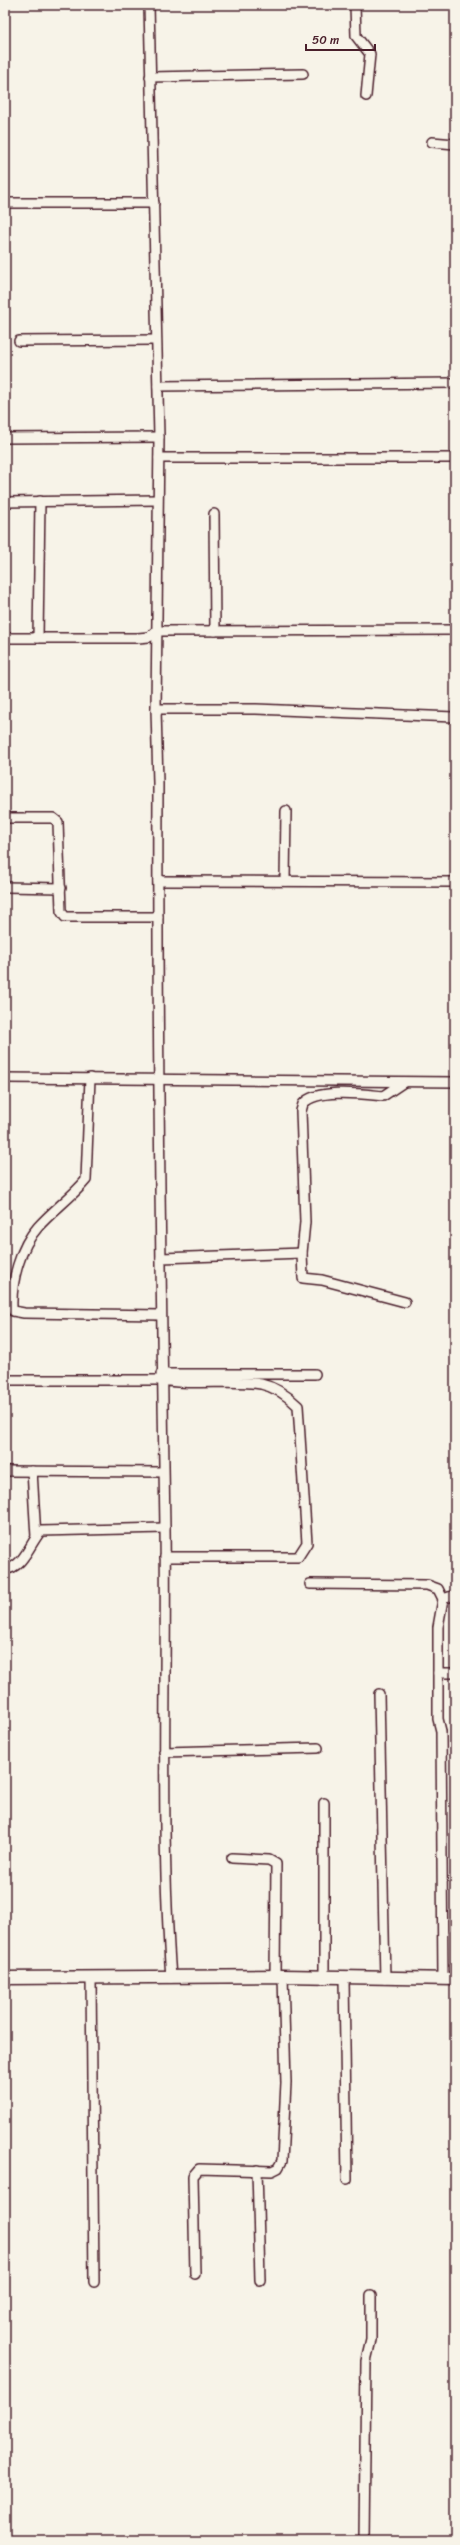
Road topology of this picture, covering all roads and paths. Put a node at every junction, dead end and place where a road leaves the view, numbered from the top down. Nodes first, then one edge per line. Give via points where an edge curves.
1 (149, 5) edge
2 (355, 5) edge
3 (303, 74) dead end
4 (150, 77) junction
5 (366, 96) dead end
6 (432, 142) dead end
7 (455, 144) edge
8 (5, 203) edge
9 (154, 203) junction
10 (19, 340) dead end
11 (156, 340) junction
12 (455, 384) edge
13 (158, 386) junction
14 (159, 437) junction
15 (5, 438) edge
16 (159, 458) junction
17 (455, 458) edge
18 (157, 500) junction
19 (40, 501) junction
20 (5, 502) edge
21 (214, 514) dead end
22 (455, 630) edge
23 (156, 631) junction
24 (215, 631) junction
25 (5, 638) edge
26 (38, 638) junction
27 (156, 709) junction
28 (454, 717) edge
29 (286, 811) dead end
30 (5, 818) edge
31 (158, 881) junction
32 (285, 881) junction
33 (455, 882) edge
34 (5, 887) edge
35 (61, 888) junction
36 (158, 917) junction
37 (5, 1078) edge
38 (90, 1078) junction
39 (159, 1080) junction
40 (404, 1082) junction
41 (455, 1082) edge
42 (302, 1253) junction
43 (161, 1258) junction
44 (405, 1302) dead end
45 (161, 1315) junction
46 (315, 1374) dead end
47 (161, 1377) junction
48 (5, 1380) edge
49 (5, 1471) edge
50 (32, 1471) junction
51 (163, 1472) junction
52 (165, 1528) junction
53 (36, 1537) junction
54 (165, 1557) junction
55 (5, 1569) edge
56 (310, 1584) dead end
57 (455, 1595) edge
58 (442, 1599) junction
59 (438, 1673) junction
60 (455, 1673) edge
61 (379, 1694) dead end
62 (318, 1748) dead end
63 (164, 1752) junction
64 (324, 1803) dead end
65 (232, 1858) dead end
66 (279, 1976) junction
67 (5, 1978) edge
68 (91, 1978) junction
69 (171, 1978) junction
70 (324, 1979) junction
71 (344, 1979) junction
72 (385, 1979) junction
73 (449, 1979) edge
74 (257, 2170) junction
75 (347, 2179) dead end
76 (195, 2274) dead end
77 (260, 2280) dead end
78 (94, 2282) dead end
79 (372, 2295) dead end
80 (364, 2540) edge

1 - 4 street
2 - 5 street via 356,36 370,54
3 - 4 street
4 - 9 street
6 - 7 street
8 - 9 street
9 - 11 street
10 - 11 street
11 - 13 street
12 - 13 street
13 - 14 street
14 - 15 street
14 - 16 street
16 - 17 street
16 - 18 street
18 - 19 street
18 - 23 street
19 - 20 street
19 - 26 street
21 - 24 street
22 - 24 street
23 - 24 street
23 - 26 street via 146,638
23 - 27 street
25 - 26 street
27 - 28 street via 256,709
27 - 31 street
29 - 32 street
30 - 35 street via 53,818 58,822
31 - 32 street
31 - 36 street
32 - 33 street
34 - 35 street
35 - 36 street via 62,911 65,917
36 - 39 street
37 - 38 street
38 - 39 street
38 - 45 street via 86,1180 37,1228 13,1280 12,1308 13,1311 24,1313
39 - 40 street
39 - 43 street
40 - 41 street
40 - 42 street via 387,1095 318,1095 309,1098 303,1104
42 - 43 street
42 - 44 street via 303,1278 322,1280
43 - 45 street
45 - 47 street
46 - 47 street
47 - 48 street
47 - 51 street
47 - 54 street via 178,1383 261,1384 279,1391 298,1406 307,1534 307,1543 298,1557
49 - 50 street
50 - 51 street
50 - 53 street
51 - 52 street
52 - 53 street via 41,1531
52 - 54 street
53 - 55 street via 14,1567
54 - 63 street
56 - 58 street via 427,1585 438,1589
57 - 58 street
58 - 59 street via 438,1627
59 - 60 street
59 - 73 street
61 - 72 street
62 - 63 street
63 - 69 street via 166,1914
64 - 70 street
65 - 66 street via 269,1860 276,1864
66 - 69 main road
66 - 70 main road
66 - 74 street via 286,2083 284,2150 278,2168 272,2171
67 - 68 main road
68 - 69 main road
68 - 78 street
70 - 71 main road
71 - 72 main road
71 - 75 street
72 - 73 main road
74 - 76 street via 199,2169 195,2172
74 - 77 street
79 - 80 street via 371,2340 366,2361

